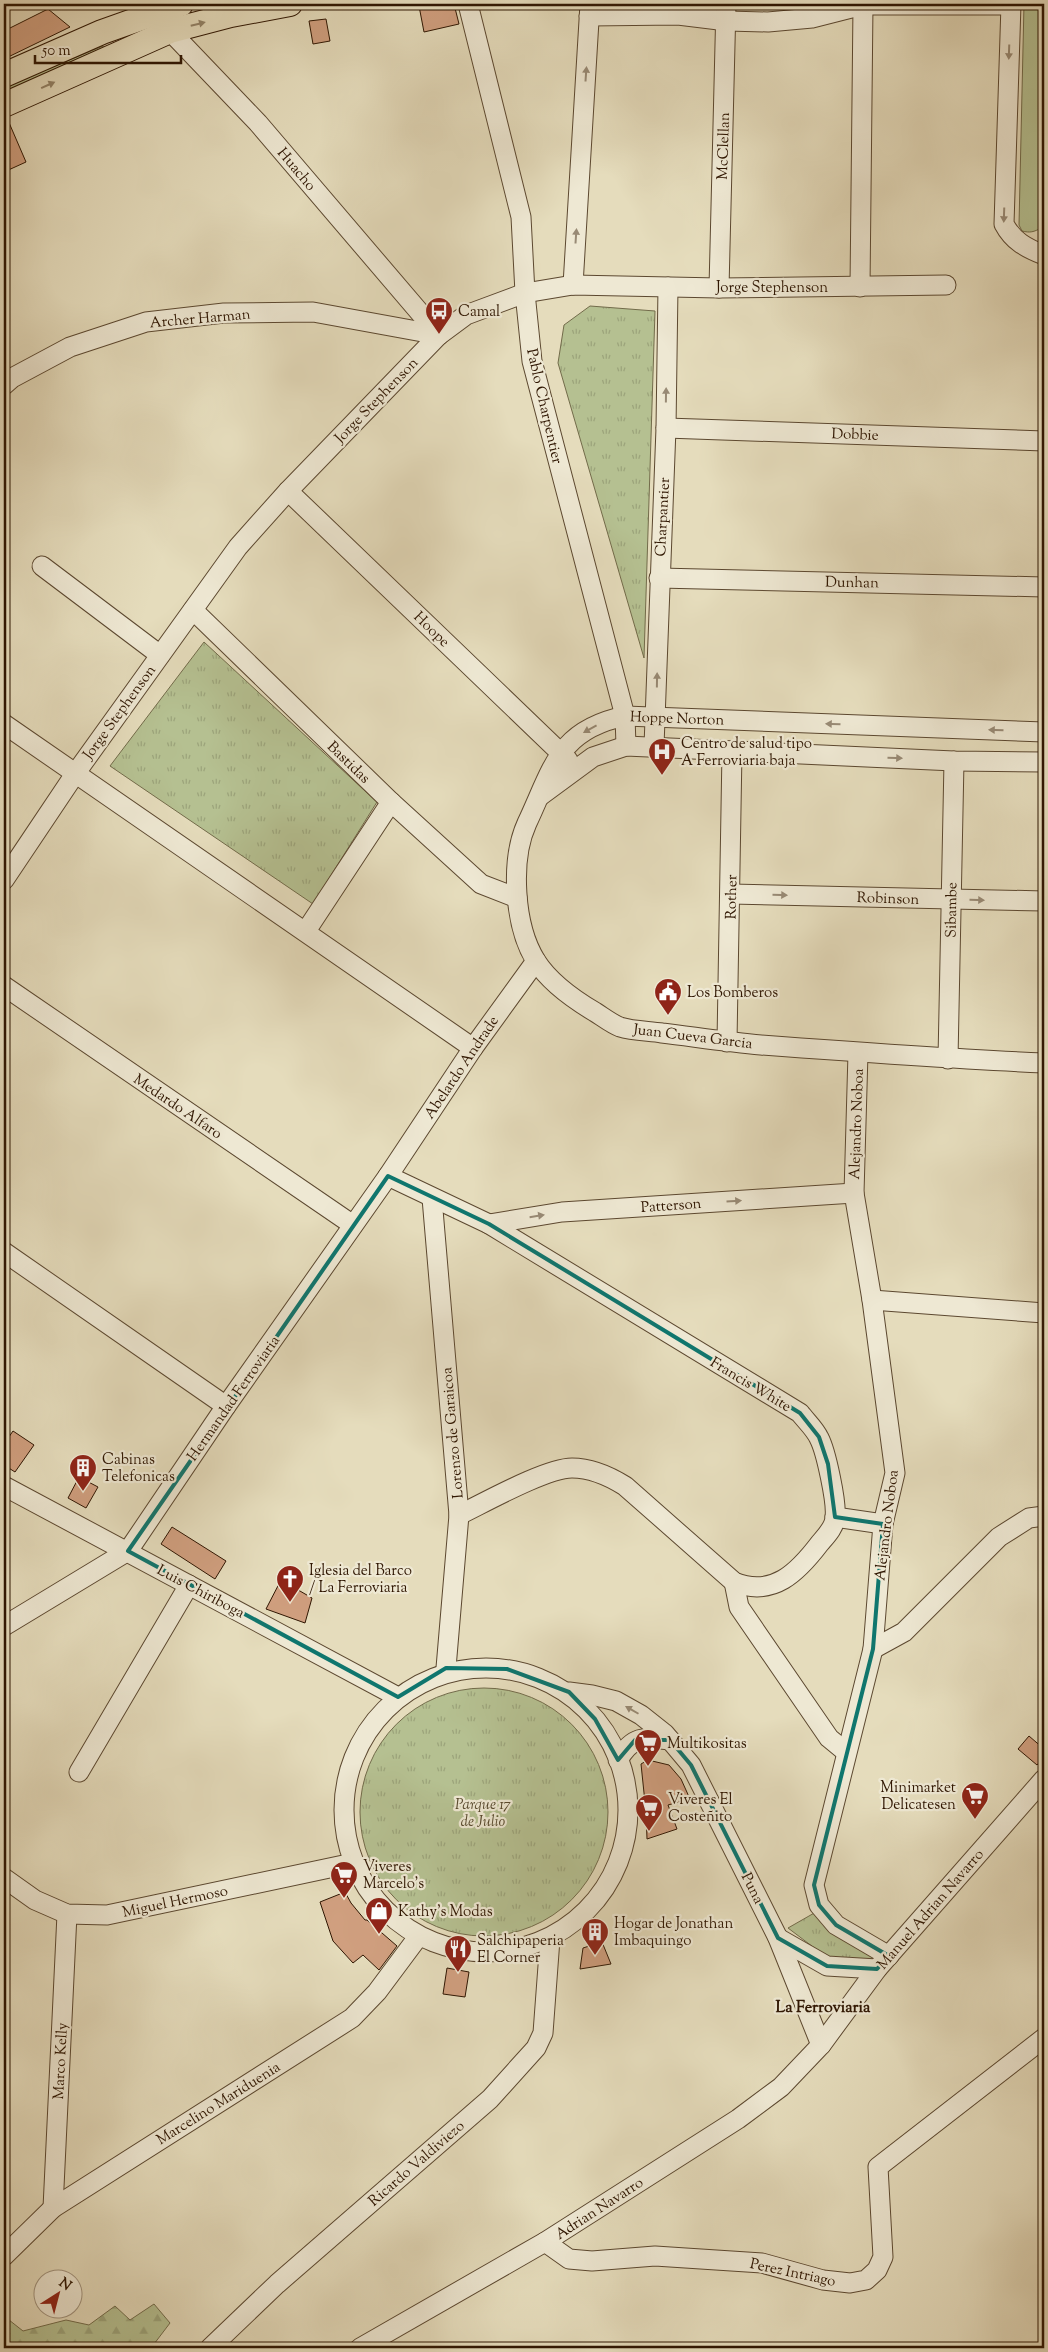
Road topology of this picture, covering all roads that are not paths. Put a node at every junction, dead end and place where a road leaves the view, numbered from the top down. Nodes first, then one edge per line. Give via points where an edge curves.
1 (181, 4) edge
2 (290, 4) edge
3 (468, 4) edge
4 (1011, 4) edge
5 (864, 5) edge
6 (590, 10) edge
7 (727, 12) edge
8 (142, 17) junction
9 (170, 31) junction
10 (4, 75) edge
11 (4, 105) edge
12 (1044, 255) edge
13 (572, 285) junction
14 (946, 285) dead end
15 (860, 286) junction
16 (668, 287) junction
17 (719, 288) junction
18 (525, 293) junction
19 (439, 335) junction
20 (4, 385) edge
21 (666, 428) junction
22 (1044, 441) edge
23 (288, 491) junction
24 (42, 566) dead end
25 (659, 578) junction
26 (1044, 587) edge
27 (193, 610) junction
28 (160, 655) junction
29 (626, 716) junction
30 (656, 717) junction
31 (4, 724) edge
32 (1044, 732) edge
33 (626, 746) junction
34 (654, 746) junction
35 (732, 752) junction
36 (560, 753) junction
37 (954, 761) junction
38 (1044, 762) edge
39 (576, 768) junction
40 (75, 774) junction
41 (540, 796) junction
42 (391, 802) junction
43 (4, 880) edge
44 (731, 894) junction
45 (517, 898) junction
46 (951, 900) junction
47 (1044, 901) edge
48 (306, 931) junction
49 (536, 961) junction
50 (4, 986) edge
51 (728, 1042) junction
52 (473, 1048) junction
53 (858, 1053) junction
54 (948, 1059) junction
55 (1044, 1064) edge
56 (388, 1176) junction
57 (854, 1194) junction
58 (432, 1198) junction
59 (489, 1224) junction
60 (353, 1225) junction
61 (4, 1252) edge
62 (872, 1300) junction
63 (1044, 1313) edge
64 (226, 1406) junction
65 (4, 1486) edge
66 (459, 1515) junction
67 (1044, 1516) edge
68 (835, 1517) junction
69 (883, 1524) junction
70 (128, 1551) junction
71 (734, 1582) junction
72 (189, 1585) junction
73 (4, 1626) edge
74 (873, 1649) junction
75 (446, 1668) junction
76 (569, 1692) junction
77 (398, 1696) junction
78 (670, 1740) junction
79 (846, 1752) junction
80 (618, 1760) junction
81 (79, 1772) dead end
82 (1044, 1779) edge
83 (353, 1863) junction
84 (4, 1878) edge
85 (67, 1914) junction
86 (418, 1937) junction
87 (778, 1938) junction
88 (550, 1939) junction
89 (883, 1963) junction
90 (1044, 2038) edge
91 (821, 2044) junction
92 (53, 2208) junction
93 (545, 2242) junction
94 (4, 2256) edge
95 (210, 2348) edge
96 (360, 2348) edge

1 - 8 main road
9 -> 2 main road
3 - 18 street, Pablo Charpentier via 521,217
4 - 5 street
4 -> 12 street via 1004,224 1019,243
5 - 7 street via 812,18 768,22
5 - 15 street
6 - 7 street via 678,15
13 -> 6 street
7 - 17 street, McClellan
8 - 9 street, Huacho
8 - 10 main road
11 -> 9 main road
9 - 19 street, Huacho via 258,122
13 - 16 street, Jorge Stephenson
13 - 18 street, Jorge Stephenson
14 - 15 street, Jorge Stephenson
15 - 17 street, Jorge Stephenson
16 - 17 street, Jorge Stephenson
21 -> 16 street, Charpantier
18 - 19 street, Jorge Stephenson via 466,315
18 - 29 street, Pablo Charpentier via 532,360
19 - 20 street, Archer Harman via 312,312 224,313 146,322 70,347
19 - 23 street, Jorge Stephenson
21 - 22 street, Dobbie
21 - 25 street, Charpantier
23 - 27 street, Jorge Stephenson via 238,547
23 - 36 street, Hoope
24 - 28 street
25 - 26 street, Dunhan
30 -> 25 street, Charpantier
27 - 28 street, Jorge Stephenson
27 - 42 street, Bastidas
28 - 40 street, Jorge Stephenson
29 - 30 street, Hoppe Norton
29 - 33 street, Pablo Charpentier
29 -> 36 street, Hoppe Norton via 605,720 584,731
32 -> 30 street, Hoppe Norton
30 - 34 street, Charpantier
31 - 40 street
33 - 34 street, Hoppe Norton
33 - 39 street, Hoppe Norton via 593,756
34 - 35 street, Hoppe Norton
35 -> 37 street, Hoppe Norton
35 - 44 street, Rother
36 - 39 street, Hoope
36 - 41 street, Hoppe Norton via 548,771
37 - 38 street, Hoppe Norton
37 - 46 street, Sibambe
39 - 41 street, Hoppe Norton
40 - 43 street, Jorge Stephenson
40 - 48 street
41 - 45 street, Juan Cueva Garcia via 525,828 518,863
42 - 45 street, Bastidas via 482,884
42 - 48 street
44 -> 46 street, Robinson
44 - 51 street, Rother
45 - 49 street, Juan Cueva Garcia via 524,930
46 -> 47 street, Robinson
46 - 54 street, Sibambe
48 - 52 street
49 - 51 street, Juan Cueva Garcia via 567,995 620,1027
49 - 52 street, Abelardo Andrade
50 - 60 street, Medardo Alfaro
51 - 53 street, Juan Cueva Garcia
52 - 56 street, Abelardo Andrade
53 - 54 street, Juan Cueva Garcia
53 - 57 street, Alejandro Noboa
54 - 55 street, Juan Cueva Garcia
56 - 58 street, Francis White
56 - 60 street, Hermandad Ferroviaria
59 -> 57 street, Patterson via 562,1212
57 - 62 street, Alejandro Noboa
58 - 59 street, Francis White
58 - 66 street, Lorenzo de Garaicoa
59 - 68 street, Francis White via 800,1413 819,1437 828,1464
60 - 64 street, Hermandad Ferroviaria
61 - 64 street
62 - 63 street
62 - 69 street, Alejandro Noboa via 896,1473
64 - 70 street, Hermandad Ferroviaria
65 - 70 street, Luis Chiriboga
66 - 71 street via 550,1474 571,1468 591,1471 610,1476 625,1486
66 - 75 street, Lorenzo de Garaicoa
67 - 74 street via 1029,1518 999,1537 904,1632
68 - 69 street
68 - 71 street via 831,1529 811,1556 779,1583 753,1587
69 - 74 street, Alejandro Noboa
70 - 72 street, Luis Chiriboga
70 - 73 street, Hermandad Ferroviaria
71 - 79 street via 740,1607 829,1738
72 - 77 street, Luis Chiriboga
72 - 81 street
74 - 79 street, Alejandro Noboa
75 - 76 street via 507,1669
75 - 77 street
78 -> 76 street, Puna via 641,1715 616,1701
76 - 80 street via 595,1719 616,1751
77 - 83 street via 359,1743 347,1785 343,1802
78 - 80 street via 636,1740 625,1748
78 - 87 street, Puna via 691,1765
79 - 89 street, Alejandro Noboa via 814,1885 818,1905 836,1925
80 - 88 street via 628,1793 626,1837 612,1878 586,1913
82 - 89 street, Manuel Adrian Navarro
83 - 85 street, Miguel Hermoso via 107,1915
83 - 86 street via 372,1896
84 - 85 street, Miguel Hermoso via 35,1900
85 - 92 street, Marco Kelly
86 - 88 street via 471,1952 511,1951
86 - 92 street, Marcelino Mariduenia via 377,1992 352,2018
87 - 89 street via 827,1966
87 - 91 street, Puna
88 - 95 street, Ricardo Valdiviezo via 543,2033 536,2048 490,2098 277,2284
89 - 91 street, Manuel Adrian Navarro
90 - 93 street, Perez Intriago via 878,2167 883,2257 877,2270 866,2280 850,2283 823,2280 762,2263 655,2256 592,2261 569,2259
91 - 93 street, Adrian Navarro via 780,2086 738,2120
92 - 94 street, Marcelino Mariduenia
93 - 96 street, Adrian Navarro

